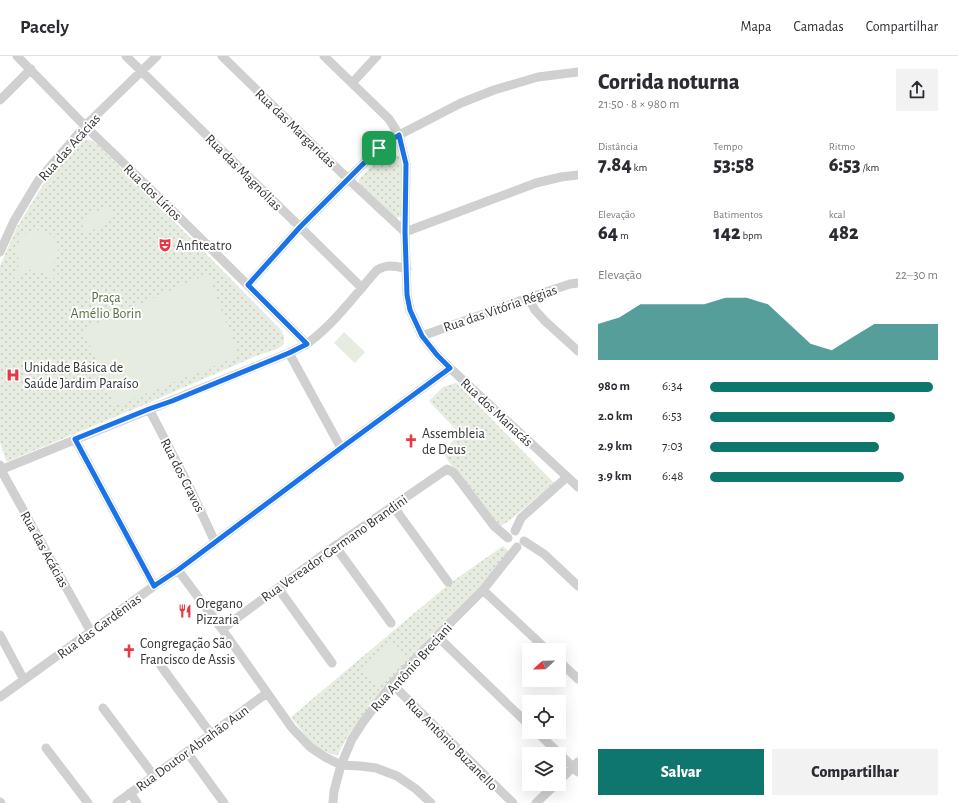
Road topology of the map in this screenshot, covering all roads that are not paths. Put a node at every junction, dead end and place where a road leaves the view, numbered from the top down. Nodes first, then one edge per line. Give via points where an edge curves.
1 (17, 56) edge
2 (126, 56) edge
3 (157, 56) edge
4 (222, 56) edge
5 (324, 56) edge
6 (377, 56) edge
7 (31, 69) junction
8 (142, 71) junction
9 (578, 72) edge
10 (352, 83) junction
11 (0, 100) edge
12 (86, 126) junction
13 (399, 135) junction
14 (578, 175) edge
15 (348, 179) junction
16 (300, 227) junction
17 (405, 232) junction
18 (0, 252) edge
19 (407, 269) junction
20 (578, 283) edge
21 (248, 285) junction
22 (362, 288) junction
23 (528, 298) junction
24 (422, 336) junction
25 (307, 344) junction
26 (578, 351) edge
27 (289, 353) junction
28 (450, 368) junction
29 (149, 409) junction
30 (75, 439) junction
31 (341, 448) junction
32 (0, 468) edge
33 (567, 477) junction
34 (578, 487) edge
35 (393, 506) junction
36 (512, 535) junction
37 (215, 542) junction
38 (521, 544) junction
39 (335, 546) junction
40 (178, 570) junction
41 (448, 582) dead end
42 (154, 586) junction
43 (578, 586) edge
44 (278, 588) junction
45 (483, 590) junction
46 (391, 623) dead end
47 (222, 629) junction
48 (90, 632) junction
49 (0, 635) edge
50 (436, 636) junction
51 (540, 643) edge
52 (332, 663) dead end
53 (161, 666) dead end
54 (566, 667) edge
55 (578, 678) edge
56 (24, 680) junction
57 (392, 684) junction
58 (267, 693) junction
59 (0, 697) edge
60 (103, 708) dead end
61 (522, 718) edge
62 (211, 734) junction
63 (545, 739) edge
64 (46, 748) dead end
65 (186, 752) junction
66 (341, 765) junction
67 (576, 767) edge
68 (566, 775) edge
69 (154, 776) junction
70 (549, 791) edge
71 (130, 793) junction
72 (88, 803) edge
73 (117, 803) edge
74 (137, 803) edge
75 (224, 803) edge
76 (333, 803) edge
77 (431, 803) edge
78 (513, 803) edge
79 (536, 803) edge

1 - 7 street, Rua dos Lírios
2 - 8 street, Rua das Magnólias
3 - 8 street, Rua das Acácias
4 - 15 street, Rua das Margaridas
5 - 10 street, Rua dos Manacás
6 - 10 street
7 - 11 street
7 - 12 street, Rua dos Lírios
8 - 12 street, Rua das Acácias
8 - 16 street, Rua das Magnólias
9 - 13 street via 538,77 494,90 461,103
10 - 13 street, Rua dos Manacás via 389,119
12 - 18 street, Rua das Acácias via 38,181 14,221
12 - 21 street, Rua dos Lírios
13 - 15 street via 379,148
13 - 17 street, Rua dos Manacás via 406,164
14 - 17 street via 536,183
15 - 16 street
15 - 17 street, Rua das Margaridas
16 - 21 street
16 - 22 street, Rua das Magnólias
17 - 19 street, Rua dos Manacás
19 - 22 street via 384,266 377,270
19 - 24 street, Rua dos Manacás via 410,310
20 - 23 street, Rua das Vitória Régias
21 - 25 street, Rua dos Lírios
22 - 25 street via 343,311
23 - 24 street, Rua das Vitória Régias
23 - 26 street via 545,321
24 - 28 street, Rua dos Manacás
25 - 27 street
27 - 29 street
27 - 31 street
28 - 31 street, Rua das Gardênias
28 - 33 street, Rua dos Manacás
29 - 30 street
29 - 37 street, Rua dos Cravos
30 - 32 street
30 - 42 street
31 - 37 street, Rua das Gardênias
32 - 48 street, Rua das Acácias
33 - 34 street, Rua dos Manacás
33 - 36 street via 521,518
35 - 36 street, Rua Vereador Germano Brandini via 447,469 454,473 494,526
35 - 39 street, Rua Vereador Germano Brandini
35 - 41 street
36 - 38 street via 519,532 522,534 524,537
36 - 38 street via 509,542 511,545 514,547
37 - 40 street, Rua das Gardênias
38 - 43 street via 544,554
38 - 45 street, Rua Antônio Breciani
39 - 44 street, Rua Vereador Germano Brandini
39 - 46 street
40 - 42 street, Rua das Gardênias
40 - 47 street
42 - 48 street, Rua das Gardênias
44 - 47 street, Rua Vereador Germano Brandini
44 - 52 street
45 - 50 street, Rua Antônio Breciani
45 - 51 street
47 - 58 street
48 - 56 street, Rua das Gardênias
49 - 56 street
50 - 57 street, Rua Antônio Breciani
50 - 61 street
53 - 62 street
54 - 55 street
56 - 59 street, Rua das Gardênias
57 - 66 street, Rua Antônio Breciani via 352,739
57 - 78 street, Rua Antônio Buzanello
58 - 62 street, Rua Doutor Abrahão Aun
58 - 66 street via 292,728 310,747
60 - 69 street
62 - 65 street, Rua Doutor Abrahão Aun
63 - 67 street
64 - 72 street
65 - 69 street, Rua Doutor Abrahão Aun
65 - 75 street
66 - 76 street, Rua Antônio Breciani
66 - 77 street via 376,768 397,776
67 - 68 street
69 - 71 street, Rua Doutor Abrahão Aun
70 - 79 street
71 - 73 street, Rua Doutor Abrahão Aun
71 - 74 street

